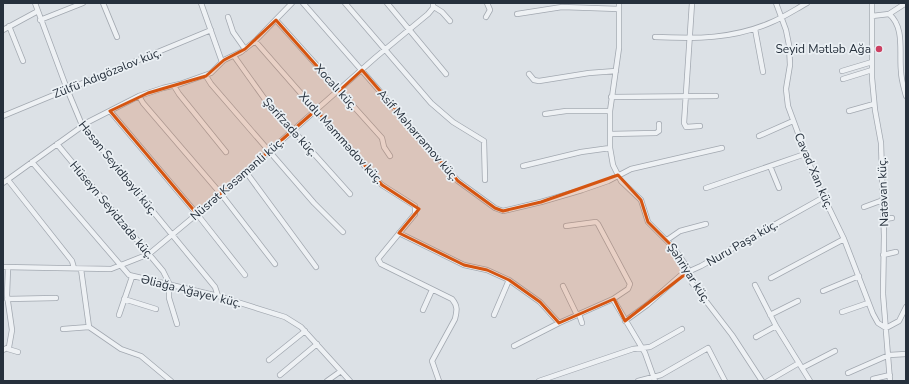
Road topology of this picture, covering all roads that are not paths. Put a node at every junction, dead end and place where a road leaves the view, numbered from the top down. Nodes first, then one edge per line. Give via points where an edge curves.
1 (35, 3) edge
2 (83, 3) edge
3 (104, 3) edge
4 (201, 3) edge
5 (292, 3) edge
6 (302, 3) edge
7 (345, 3) edge
8 (387, 3) edge
9 (487, 3) edge
10 (619, 3) edge
11 (692, 3) edge
12 (776, 3) edge
13 (807, 3) edge
14 (872, 3) edge
15 (906, 3) edge
16 (433, 5) edge
17 (619, 9) junction
18 (38, 12) junction
19 (517, 14) dead end
20 (889, 14) junction
21 (872, 16) junction
22 (228, 17) dead end
23 (486, 18) dead end
24 (782, 18) junction
25 (40, 20) junction
26 (276, 20) junction
27 (450, 21) dead end
28 (9, 26) junction
29 (755, 29) junction
30 (3, 30) edge
31 (211, 30) junction
32 (409, 31) junction
33 (117, 37) dead end
34 (655, 37) dead end
35 (690, 39) junction
36 (255, 41) junction
37 (901, 47) junction
38 (246, 49) junction
39 (384, 50) junction
40 (906, 51) edge
41 (234, 56) junction
42 (24, 61) dead end
43 (222, 62) junction
44 (872, 62) junction
45 (362, 70) junction
46 (872, 70) junction
47 (616, 71) junction
48 (842, 71) dead end
49 (764, 72) dead end
50 (446, 74) dead end
51 (529, 74) dead end
52 (206, 76) junction
53 (843, 79) dead end
54 (174, 86) junction
55 (67, 89) junction
56 (339, 90) junction
57 (139, 96) junction
58 (686, 96) junction
59 (716, 96) dead end
60 (906, 96) edge
61 (612, 97) junction
62 (874, 104) junction
63 (316, 110) junction
64 (110, 111) junction
65 (610, 111) junction
66 (849, 111) dead end
67 (544, 114) dead end
68 (3, 116) edge
69 (793, 121) junction
70 (659, 124) dead end
71 (82, 125) junction
72 (700, 126) dead end
73 (293, 131) junction
74 (610, 134) junction
75 (759, 136) dead end
76 (57, 144) junction
77 (610, 148) junction
78 (722, 148) dead end
79 (226, 152) dead end
80 (269, 152) junction
81 (805, 154) junction
82 (390, 156) dead end
83 (32, 162) junction
84 (523, 166) dead end
85 (770, 166) junction
86 (246, 172) junction
87 (618, 175) junction
88 (8, 180) junction
89 (485, 180) dead end
90 (3, 183) edge
91 (706, 188) dead end
92 (779, 188) dead end
93 (221, 194) junction
94 (350, 194) dead end
95 (824, 198) junction
96 (883, 200) junction
97 (864, 207) dead end
98 (196, 214) junction
99 (892, 218) dead end
100 (883, 219) junction
101 (706, 224) dead end
102 (566, 226) dead end
103 (343, 232) dead end
104 (399, 233) junction
105 (172, 234) junction
106 (844, 239) junction
107 (667, 240) junction
108 (896, 252) dead end
109 (149, 254) junction
110 (883, 255) junction
111 (275, 264) dead end
112 (120, 266) junction
113 (316, 267) dead end
114 (5, 268) edge
115 (74, 268) junction
116 (81, 269) junction
117 (688, 272) junction
118 (245, 275) dead end
119 (859, 276) junction
120 (132, 277) junction
121 (771, 278) dead end
122 (509, 280) junction
123 (169, 283) junction
124 (563, 286) dead end
125 (755, 286) dead end
126 (432, 290) junction
127 (822, 291) dead end
128 (218, 296) junction
129 (56, 298) dead end
130 (124, 299) junction
131 (613, 299) junction
132 (7, 300) junction
133 (798, 301) dead end
134 (868, 303) junction
135 (906, 307) edge
136 (156, 309) dead end
137 (423, 310) dead end
138 (842, 312) dead end
139 (119, 315) dead end
140 (494, 315) dead end
141 (578, 315) junction
142 (770, 315) junction
143 (625, 321) junction
144 (559, 323) junction
145 (582, 323) dead end
146 (177, 324) dead end
147 (776, 326) junction
148 (89, 327) junction
149 (886, 328) junction
150 (63, 329) dead end
151 (682, 329) dead end
152 (305, 331) junction
153 (756, 337) dead end
154 (317, 344) junction
155 (514, 346) dead end
156 (642, 348) junction
157 (5, 350) edge
158 (18, 352) dead end
159 (836, 352) dead end
160 (906, 354) edge
161 (889, 355) junction
162 (269, 360) dead end
163 (799, 363) junction
164 (802, 368) junction
165 (341, 371) junction
166 (848, 373) dead end
167 (280, 375) dead end
168 (890, 375) junction
169 (654, 379) edge
170 (873, 379) dead end
171 (170, 381) edge
172 (327, 381) edge
173 (350, 381) edge
174 (439, 381) edge
175 (541, 381) edge
176 (638, 381) edge
177 (725, 381) edge
178 (762, 381) edge
179 (768, 381) edge
180 (810, 381) edge
181 (890, 381) edge

1 - 18 street, Həsən Seyidbəyli küç.
2 - 25 street
3 - 33 street
4 - 31 street
5 - 26 street
6 - 45 street, Asif Məhərrəmov küç.
7 - 39 street
8 - 32 street
9 - 23 street via 490,10
10 - 17 street, Şəhriyar küç.
11 - 35 street
12 - 24 street, Cavad Xan küç.
13 - 24 street
14 - 21 street, Natəvan küç.
15 - 20 street
16 - 27 street
16 - 32 street, Nüsrət Kəsəmənli küç. via 428,14
17 - 19 street via 562,8
17 - 47 street, Şəhriyar küç.
18 - 25 street, Həsən Seyidbəyli küç.
18 - 28 street
20 - 21 street
20 - 37 street via 894,20
21 - 44 street, Natəvan küç.
22 - 38 street via 233,32
24 - 29 street
24 - 69 street, Cavad Xan küç. via 790,45 786,98
25 - 55 street, Həsən Seyidbəyli küç.
26 - 36 street
26 - 56 street, Xocalı küç.
28 - 30 street
28 - 42 street
29 - 35 street via 720,37
29 - 49 street
31 - 43 street
31 - 55 street, Zülfü Adıgözəlov küç.
32 - 39 street, Nüsrət Kəsəmənli küç.
32 - 50 street
34 - 35 street
35 - 58 street
36 - 38 street
36 - 63 street, Xudu Məmmədov küç.
37 - 40 street
37 - 60 street via 900,70
38 - 41 street
39 - 45 street, Nüsrət Kəsəmənli küç.
39 - 89 street via 443,116 484,141
41 - 43 street
41 - 73 street, Şərifzadə küç. via 251,83
43 - 52 street
44 - 46 street, Natəvan küç.
44 - 48 street
45 - 56 street, Nüsrət Kəsəmənli küç.
45 - 87 street, Asif Məhərrəmov küç. via 458,181 495,208 503,211 540,202 608,181
46 - 53 street
46 - 62 street, Natəvan küç.
47 - 51 street via 539,81
47 - 61 street, Şəhriyar küç.
52 - 54 street
52 - 80 street
54 - 57 street
54 - 79 street
55 - 68 street, Zülfü Adıgözəlov küç.
55 - 71 street, Həsən Seyidbəyli küç.
56 - 63 street, Nüsrət Kəsəmənli küç.
56 - 82 street, Xocalı küç. via 382,138
57 - 64 street
57 - 93 street
58 - 59 street
58 - 61 street
58 - 72 street via 684,126
61 - 65 street, Şəhriyar küç.
62 - 66 street
62 - 96 street, Natəvan küç. via 881,143
63 - 73 street, Nüsrət Kəsəmənli küç.
63 - 104 street, Xudu Məmmədov küç. via 382,185 416,206 415,214
64 - 71 street
64 - 98 street
65 - 67 street
65 - 74 street, Şəhriyar küç.
69 - 75 street
69 - 81 street, Cavad Xan küç.
70 - 74 street via 659,131 656,133
71 - 76 street
71 - 105 street, Həsən Seyidbəyli küç.
73 - 80 street, Nüsrət Kəsəmənli küç.
73 - 94 street, Şərifzadə küç.
74 - 77 street, Şəhriyar küç.
76 - 83 street
76 - 109 street, Hüseyn Seyidzadə küç.
77 - 84 street
77 - 87 street, Şəhriyar küç.
78 - 87 street, Asif Məhərrəmov küç. via 631,169
80 - 86 street, Nüsrət Kəsəmənli küç.
80 - 103 street
81 - 85 street
81 - 95 street, Cavad Xan küç.
83 - 88 street
83 - 112 street, Əliağa Ağayev küç.
85 - 91 street
85 - 92 street
86 - 93 street, Nüsrət Kəsəmənli küç.
86 - 113 street
87 - 107 street, Şəhriyar küç. via 641,200 650,226
88 - 90 street
88 - 115 street via 72,260
93 - 98 street, Nüsrət Kəsəmənli küç.
93 - 111 street
95 - 106 street, Cavad Xan küç.
95 - 117 street, Nuru Paşa küç.
96 - 97 street
96 - 100 street, Natəvan küç.
98 - 105 street, Nüsrət Kəsəmənli küç.
98 - 118 street
99 - 100 street
100 - 110 street, Natəvan küç.
101 - 107 street via 686,228
102 - 131 street via 596,222 598,224 630,284 630,288
104 - 122 street via 464,265 487,270
104 - 126 street, Xudu Məmmədov küç. via 379,257 378,262
105 - 109 street, Nüsrət Kəsəmənli küç.
105 - 128 street, Həsən Seyidbəyli küç. via 215,287
106 - 119 street, Cavad Xan küç.
106 - 121 street
107 - 117 street, Şəhriyar küç.
108 - 110 street
109 - 112 street, Nüsrət Kəsəmənli küç.
109 - 123 street, Hüseyn Seyidzadə küç.
110 - 149 street, Natəvan küç.
112 - 116 street, Nüsrət Kəsəmənli küç. via 111,269
112 - 120 street, Əliağa Ağayev küç.
114 - 115 street, Nüsrət Kəsəmənli küç.
114 - 132 street
115 - 116 street, Nüsrət Kəsəmənli küç.
116 - 148 street
117 - 143 street, Nuru Paşa küç.
117 - 178 street, Şəhriyar küç. via 692,283 732,335
119 - 127 street
119 - 134 street, Cavad Xan küç.
120 - 123 street, Əliağa Ağayev küç.
120 - 130 street
122 - 140 street
122 - 144 street via 540,302
123 - 128 street, Əliağa Ağayev küç.
123 - 146 street via 169,298
124 - 141 street
125 - 142 street
126 - 137 street
126 - 174 street, Xudu Məmmədov küç. via 452,299 457,308 455,319 432,361
128 - 152 street, Əliağa Ağayev küç. via 279,314
129 - 132 street
130 - 136 street
130 - 139 street
131 - 141 street
131 - 143 street
132 - 157 street via 12,330
133 - 142 street
134 - 138 street
134 - 149 street, Cavad Xan küç. via 878,323
135 - 149 street via 898,321
141 - 144 street
141 - 145 street
142 - 147 street
143 - 156 street
144 - 155 street
147 - 153 street
147 - 163 street
148 - 150 street
148 - 171 street via 121,349 140,356
149 - 161 street, Natəvan küç.
151 - 156 street via 653,346
152 - 154 street, Əliağa Ağayev küç.
152 - 162 street
154 - 165 street, Əliağa Ağayev küç.
154 - 167 street
156 - 169 street
156 - 175 street
157 - 158 street
159 - 164 street
160 - 161 street
161 - 166 street
161 - 168 street, Natəvan küç.
163 - 164 street
163 - 179 street
164 - 180 street
165 - 172 street
165 - 173 street, Əliağa Ağayev küç.
168 - 170 street
168 - 181 street, Natəvan küç.
169 - 176 street
169 - 177 street via 708,348

